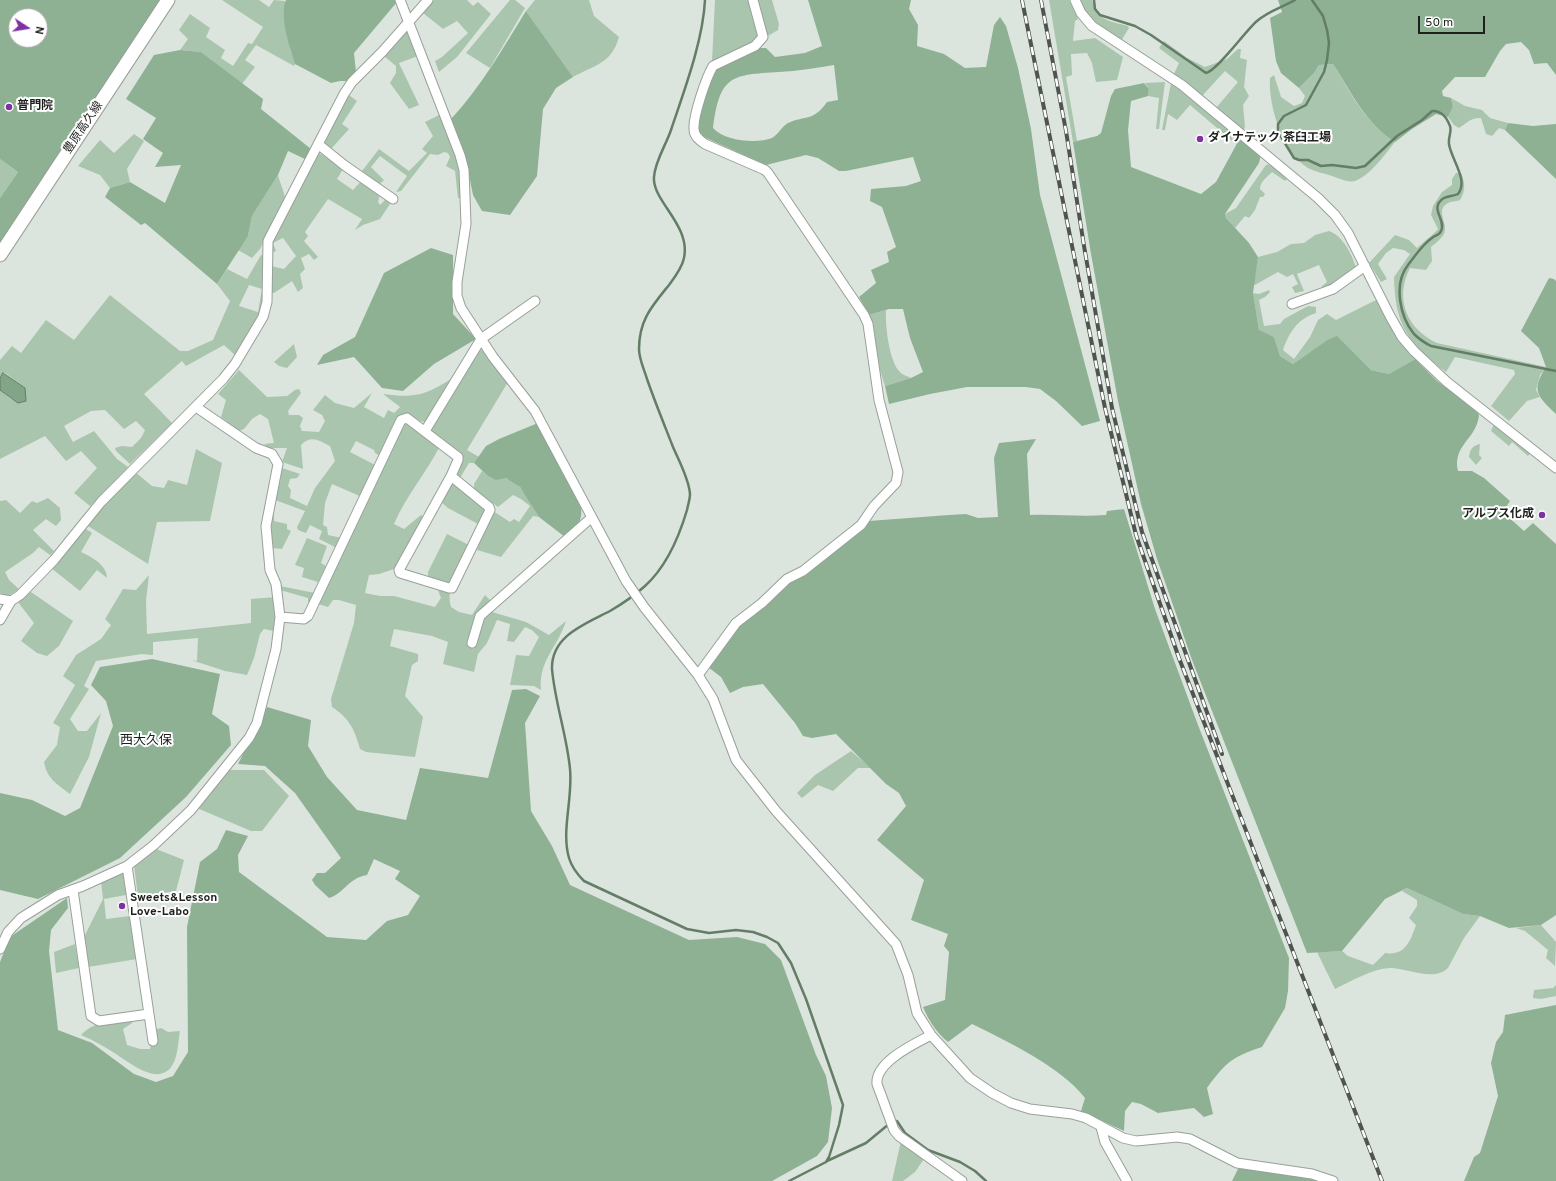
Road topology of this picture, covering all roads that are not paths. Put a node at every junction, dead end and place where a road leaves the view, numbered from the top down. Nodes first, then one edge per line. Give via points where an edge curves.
1 (168, 0) edge
2 (400, 0) edge
3 (428, 0) edge
4 (753, 0) edge
5 (1075, 0) edge
6 (408, 23) junction
7 (318, 144) junction
8 (393, 199) dead end
9 (0, 255) edge
10 (1365, 266) junction
11 (535, 301) dead end
12 (1292, 304) dead end
13 (481, 339) junction
14 (196, 407) junction
15 (425, 431) junction
16 (1556, 468) edge
17 (451, 476) junction
18 (591, 518) junction
19 (0, 599) edge
20 (12, 601) junction
21 (280, 617) junction
22 (0, 620) edge
23 (472, 643) dead end
24 (698, 675) junction
25 (127, 866) junction
26 (73, 890) junction
27 (0, 949) edge
28 (149, 1014) junction
29 (931, 1035) junction
30 (153, 1041) dead end
31 (1101, 1127) junction
32 (962, 1181) edge
33 (1127, 1181) edge
34 (1333, 1181) edge

1 - 9 main road, 豊原高久線
2 - 6 street
3 - 6 street
4 - 24 street via 763,37 755,46 713,66 696,114 695,134 704,144 768,173 864,315 868,324 879,400 898,472 896,483 874,506 861,525 803,571 787,579 736,624
5 - 10 street via 1081,13 1092,26 1182,86 1318,198 1335,214
6 - 7 street via 352,82
6 - 13 street via 464,170 466,224 457,296 461,308
7 - 8 street
7 - 14 street via 268,241 267,302 263,317 232,368
10 - 12 street via 1333,290
10 - 16 street via 1402,337 1414,351 1447,382
11 - 13 street
13 - 15 street
13 - 18 street via 535,411
14 - 20 street via 101,502 54,560
14 - 21 street via 256,448 272,454 277,462 266,526 270,570 276,584
15 - 17 street via 458,456
15 - 21 street via 407,418 401,420 308,616 304,619
17 - 17 street via 399,570 400,573 449,588 452,588 490,510
18 - 23 street via 480,616
18 - 24 street via 628,585
19 - 20 street
20 - 22 street
21 - 25 street via 268,682 257,723 249,738 191,810
24 - 29 street via 713,699 736,760 776,811 896,944 908,975 917,1013
25 - 26 street
25 - 28 street
26 - 27 street via 58,895 21,918 8,932
26 - 28 street via 91,1016 99,1021
28 - 30 street
29 - 31 street via 970,1078 992,1093 1030,1109 1086,1118
29 - 32 street via 902,1051 882,1068 876,1077 877,1084 894,1130 899,1136
31 - 33 street via 1105,1142
31 - 34 street via 1123,1138 1136,1141 1177,1137 1190,1139 1237,1163 1312,1174

